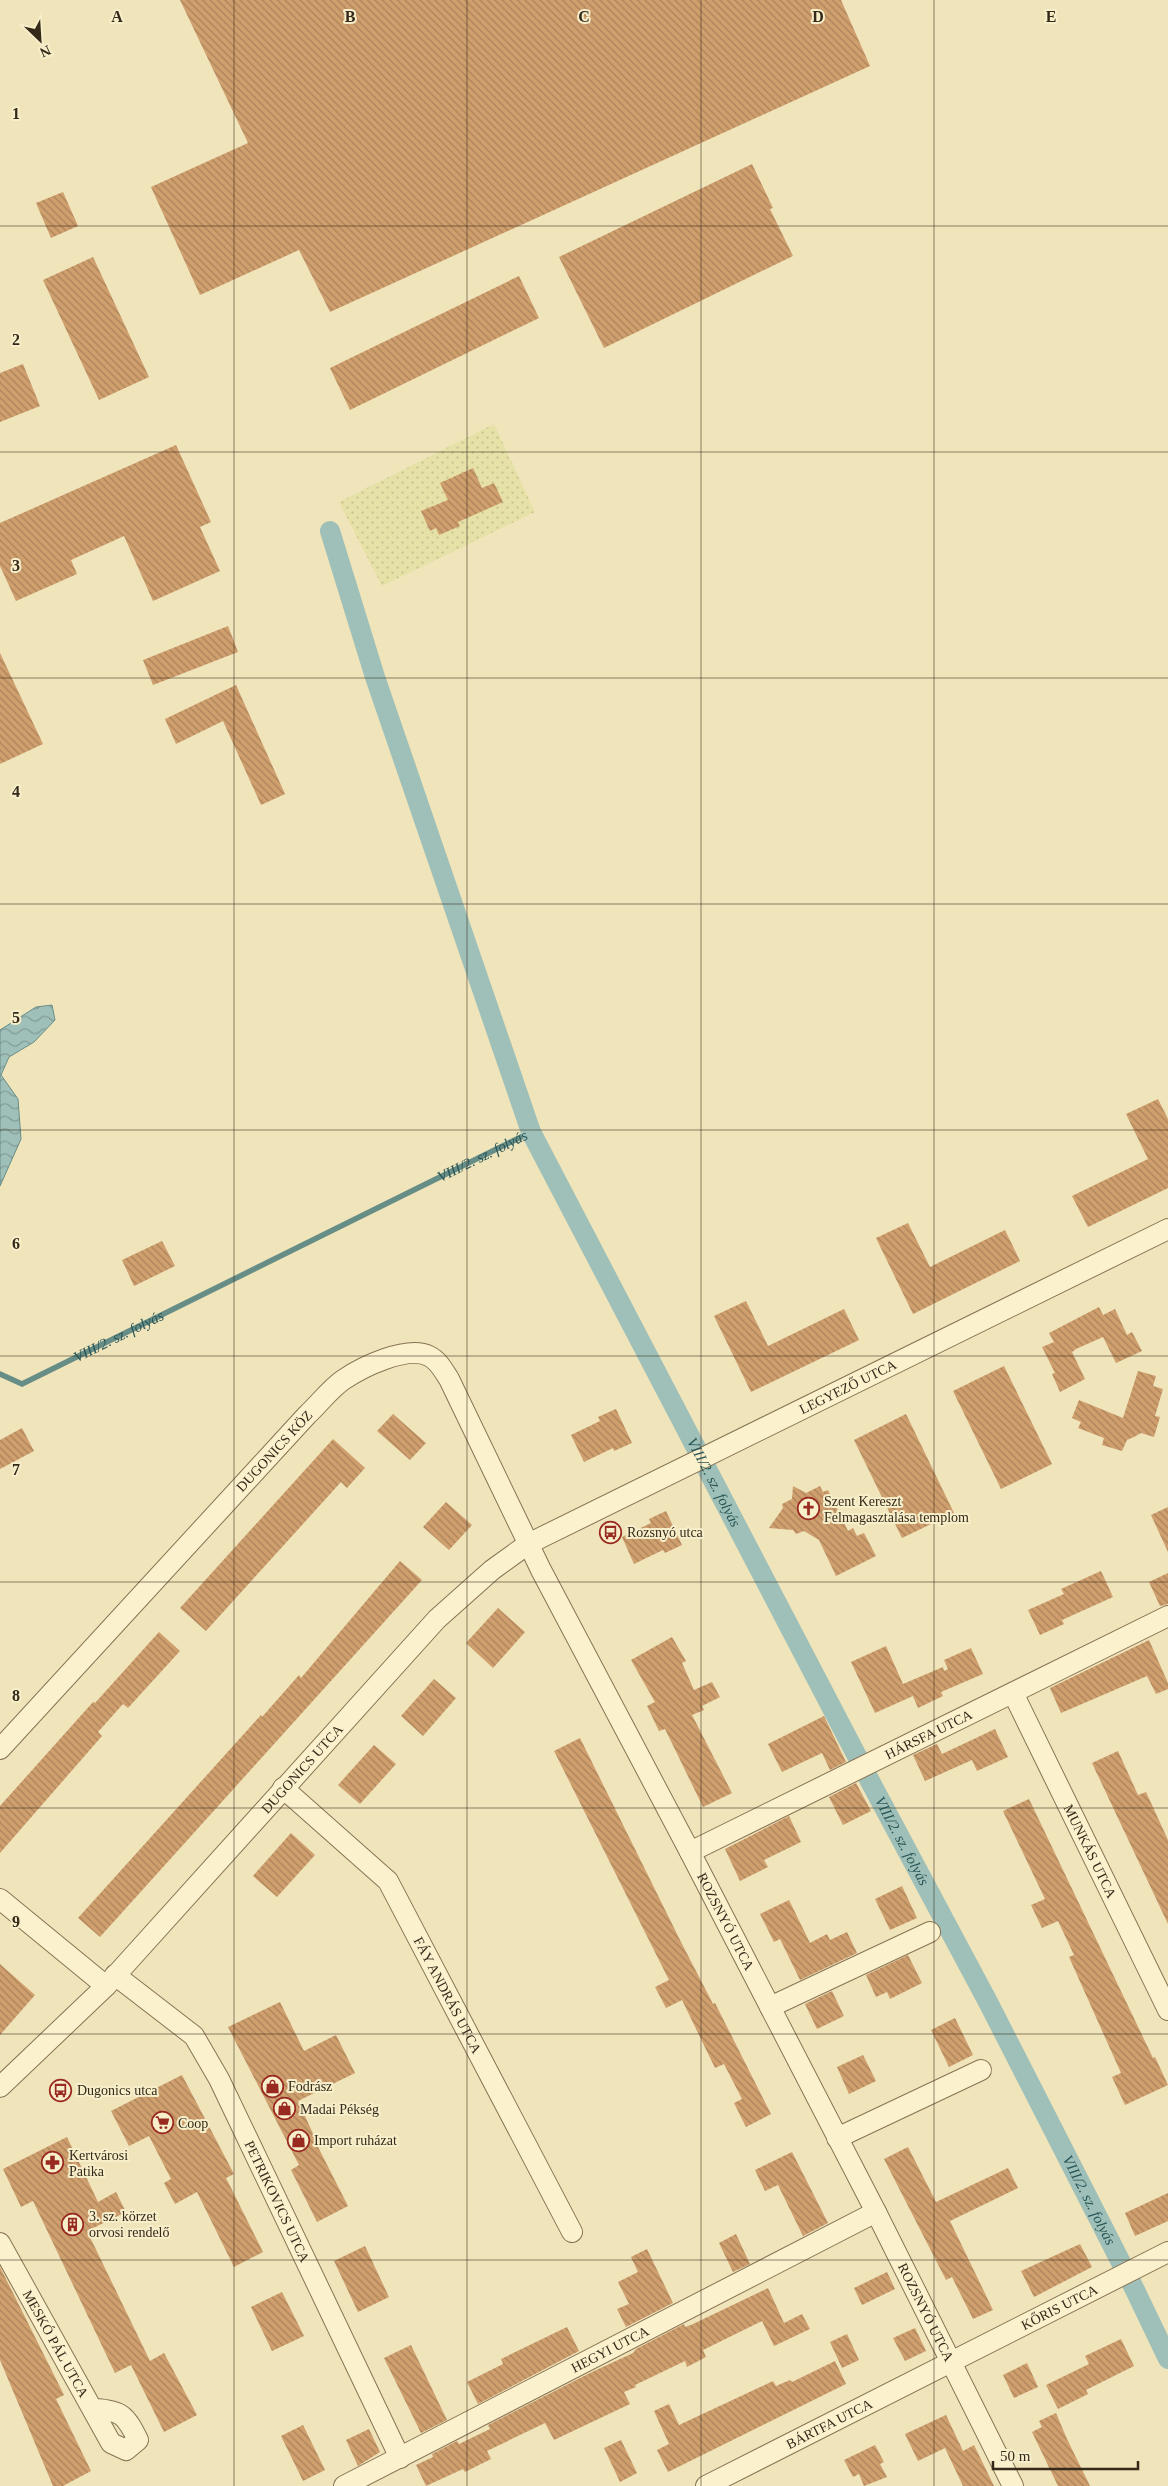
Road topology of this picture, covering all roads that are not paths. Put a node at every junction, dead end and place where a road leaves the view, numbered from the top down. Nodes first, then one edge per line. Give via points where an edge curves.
1 (1168, 1229) edge
2 (528, 1544) junction
3 (1168, 1616) edge
4 (1013, 1694) junction
5 (0, 1749) edge
6 (283, 1788) junction
7 (690, 1852) junction
8 (0, 1899) edge
9 (930, 1932) dead end
10 (110, 1980) junction
11 (770, 2007) junction
12 (1168, 2010) edge
13 (981, 2070) dead end
14 (0, 2087) edge
15 (837, 2138) junction
16 (876, 2212) junction
17 (572, 2232) dead end
18 (0, 2243) edge
19 (1168, 2252) edge
20 (950, 2361) junction
21 (94, 2409) junction
22 (400, 2458) junction
23 (344, 2486) edge
24 (706, 2486) edge
25 (1013, 2486) edge

1 - 2 street, LEGYEZŐ UTCA
2 - 5 street, DUGONICS KÖZ via 439,1364 418,1353 385,1360 342,1381 307,1415
2 - 6 street, DUGONICS UTCA via 492,1570 437,1619
2 - 7 street, ROZSNYÓ UTCA
3 - 4 street, HÁRSFA UTCA
4 - 7 street, HÁRSFA UTCA
4 - 12 street, MUNKÁS UTCA
6 - 10 street, DUGONICS UTCA
6 - 17 street, FÁY ANDRÁS UTCA via 388,1881
7 - 11 street, ROZSNYÓ UTCA
8 - 10 street
9 - 11 street
10 - 14 street, DUGONICS UTCA
10 - 22 street, PETRIKOVICS UTCA via 130,1989 194,2036 214,2070
11 - 15 street, ROZSNYÓ UTCA
13 - 15 street
15 - 16 street, ROZSNYÓ UTCA
16 - 20 street, ROZSNYÓ UTCA
16 - 22 street, HEGYI UTCA
18 - 21 street, MESKÓ PÁL UTCA
19 - 20 street, KŐRIS UTCA
20 - 24 street, BÁRTFA UTCA
20 - 25 street, ROZSNYÓ UTCA
21 - 21 street, MESKÓ PÁL UTCA via 111,2443 126,2450 138,2440 129,2420 114,2410
22 - 23 street, HEGYI UTCA

